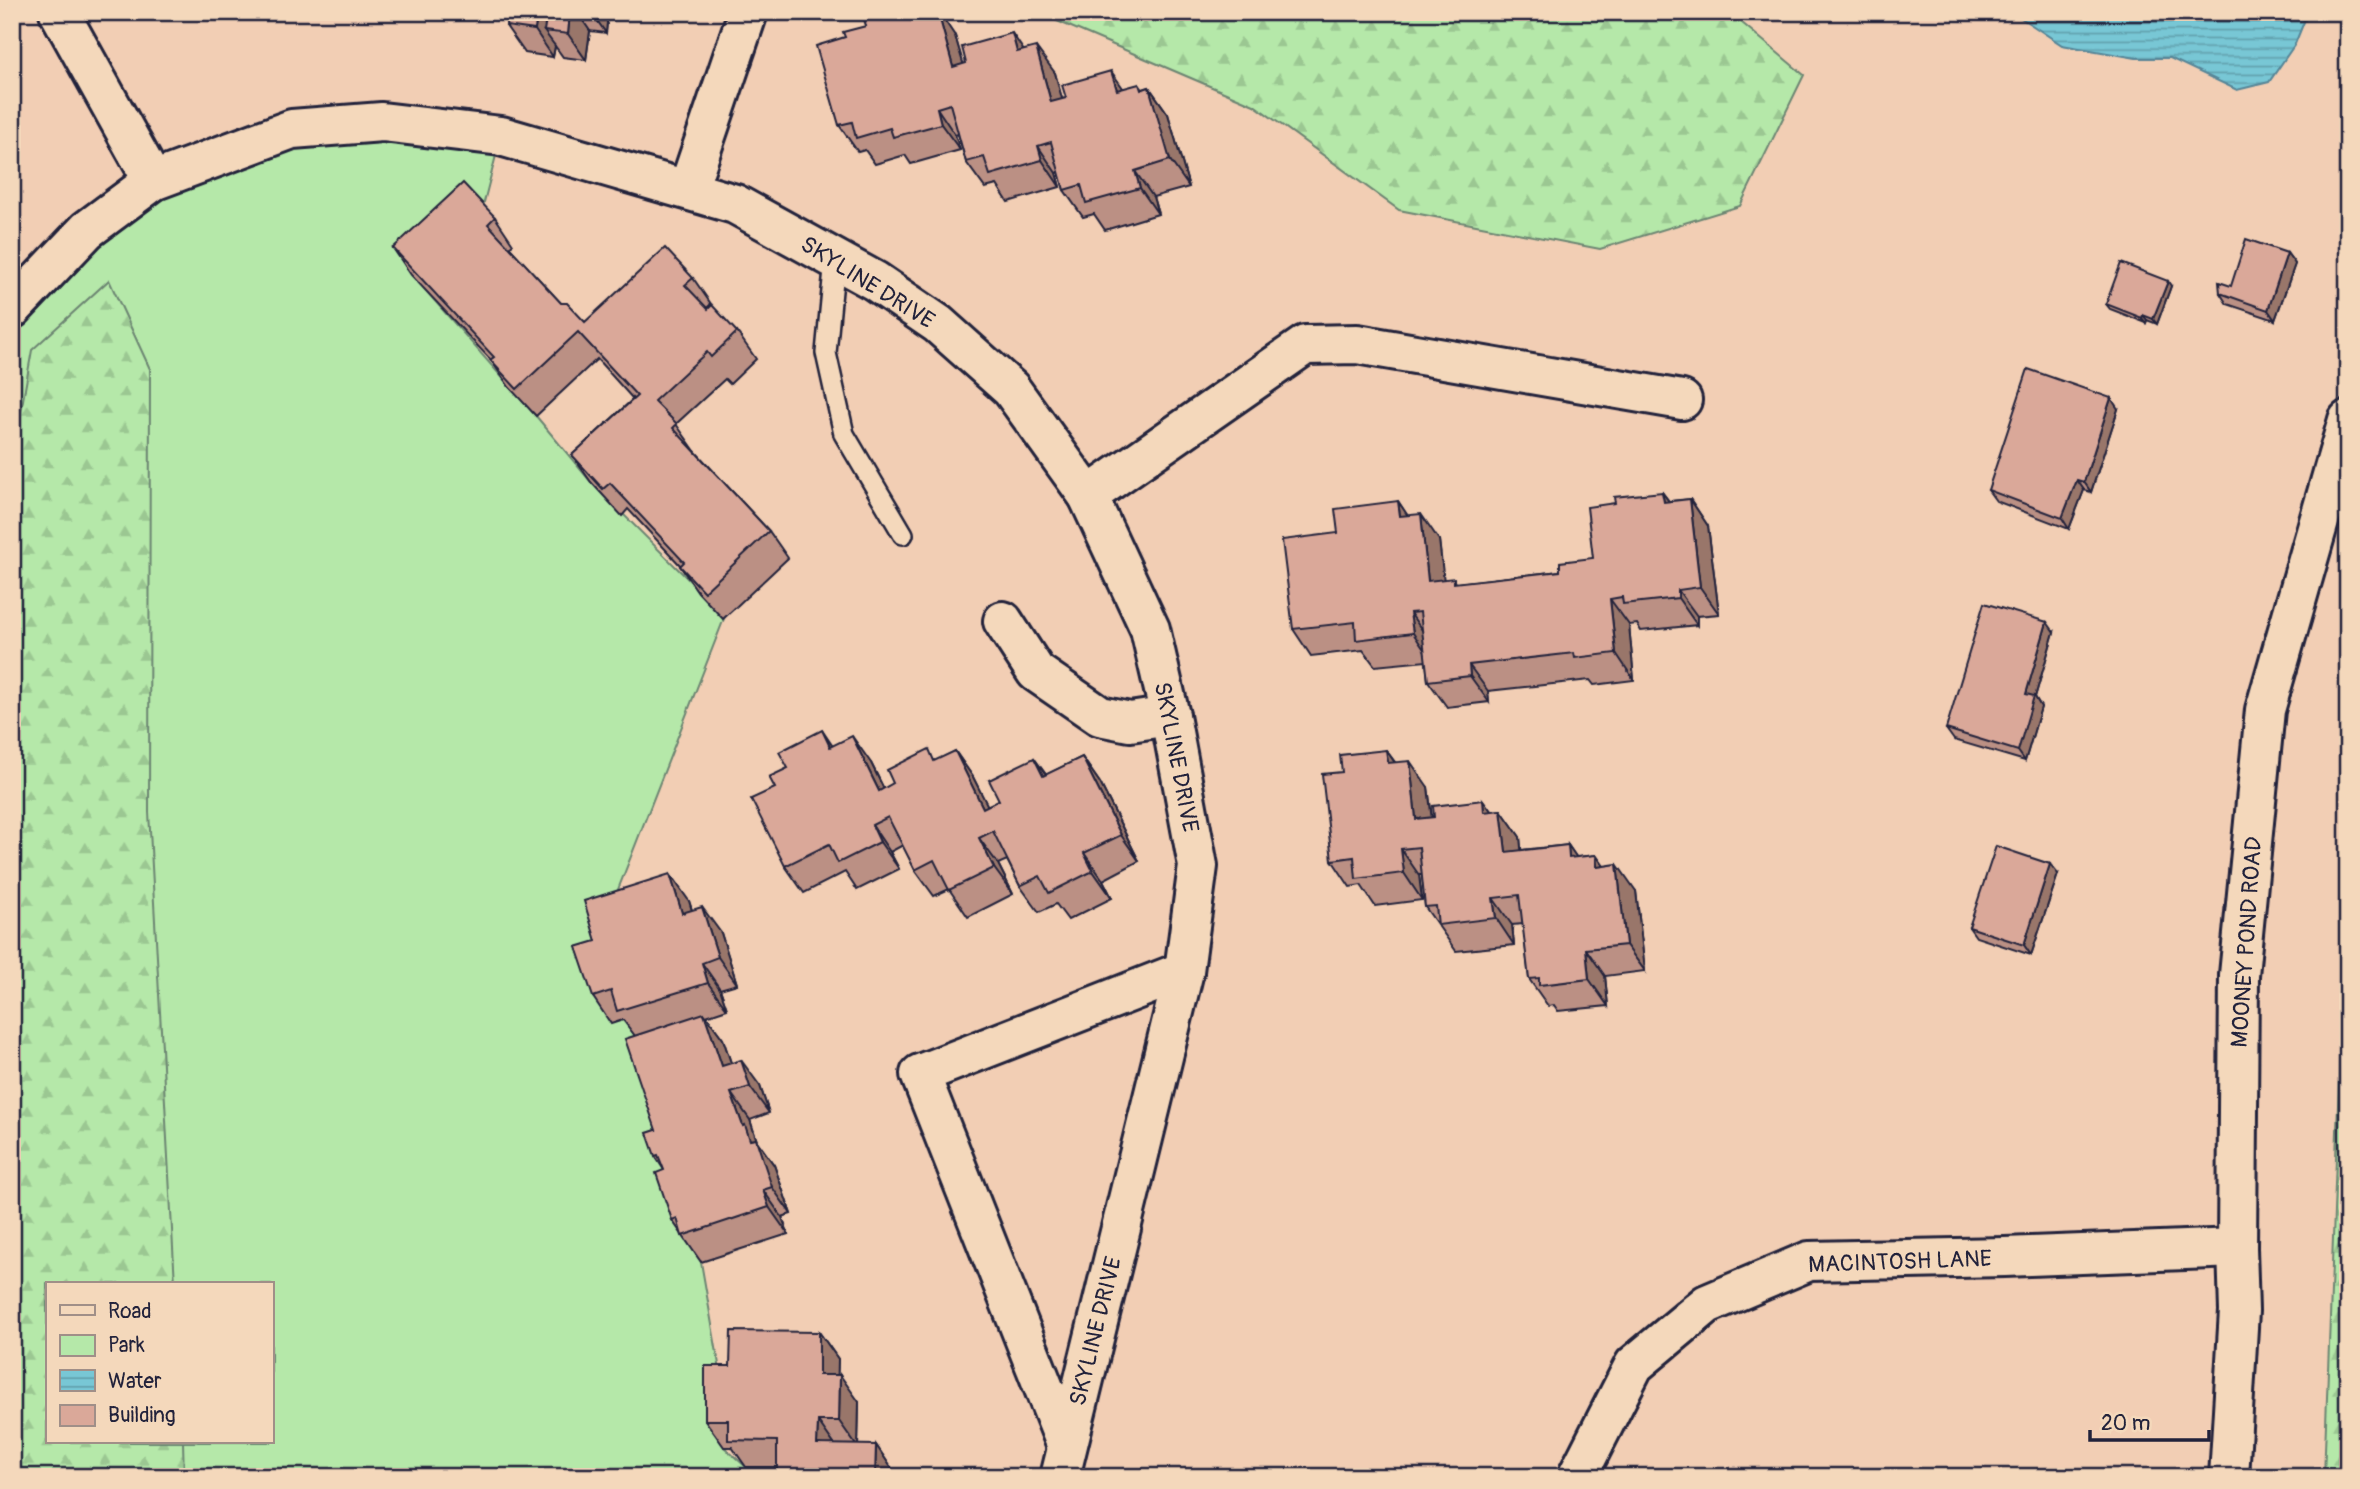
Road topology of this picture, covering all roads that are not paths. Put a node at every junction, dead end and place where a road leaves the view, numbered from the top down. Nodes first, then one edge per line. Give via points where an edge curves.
1 (60, 12) edge
2 (748, 12) edge
3 (153, 181) junction
4 (688, 189) junction
5 (835, 259) junction
6 (12, 309) edge
7 (1682, 400) dead end
8 (2348, 420) edge
9 (1088, 496) junction
10 (903, 534) dead end
11 (1003, 621) dead end
12 (1170, 716) junction
13 (1184, 971) junction
14 (2237, 1248) junction
15 (1063, 1461) edge
16 (1577, 1477) edge
17 (2229, 1477) edge

1 - 3 street
2 - 4 street
3 - 4 street, SKYLINE DRIVE via 292,128 382,122 501,136
3 - 6 street, SKYLINE DRIVE via 87,230
4 - 5 street, SKYLINE DRIVE via 735,204
5 - 9 street, SKYLINE DRIVE via 938,324 1011,389
5 - 10 lane via 826,353 844,434
7 - 9 street via 1357,344 1305,345
8 - 14 street, MOONEY POND ROAD via 2265,710 2239,975
9 - 12 street, SKYLINE DRIVE via 1150,629
11 - 12 street via 1036,672 1100,716 1130,722
12 - 13 street, SKYLINE DRIVE via 1198,866
13 - 15 street, SKYLINE DRIVE
13 - 15 street via 920,1074
14 - 16 street, MACINTOSH LANE via 1809,1261 1707,1304 1634,1365
14 - 17 street, MOONEY POND ROAD via 2239,1311

